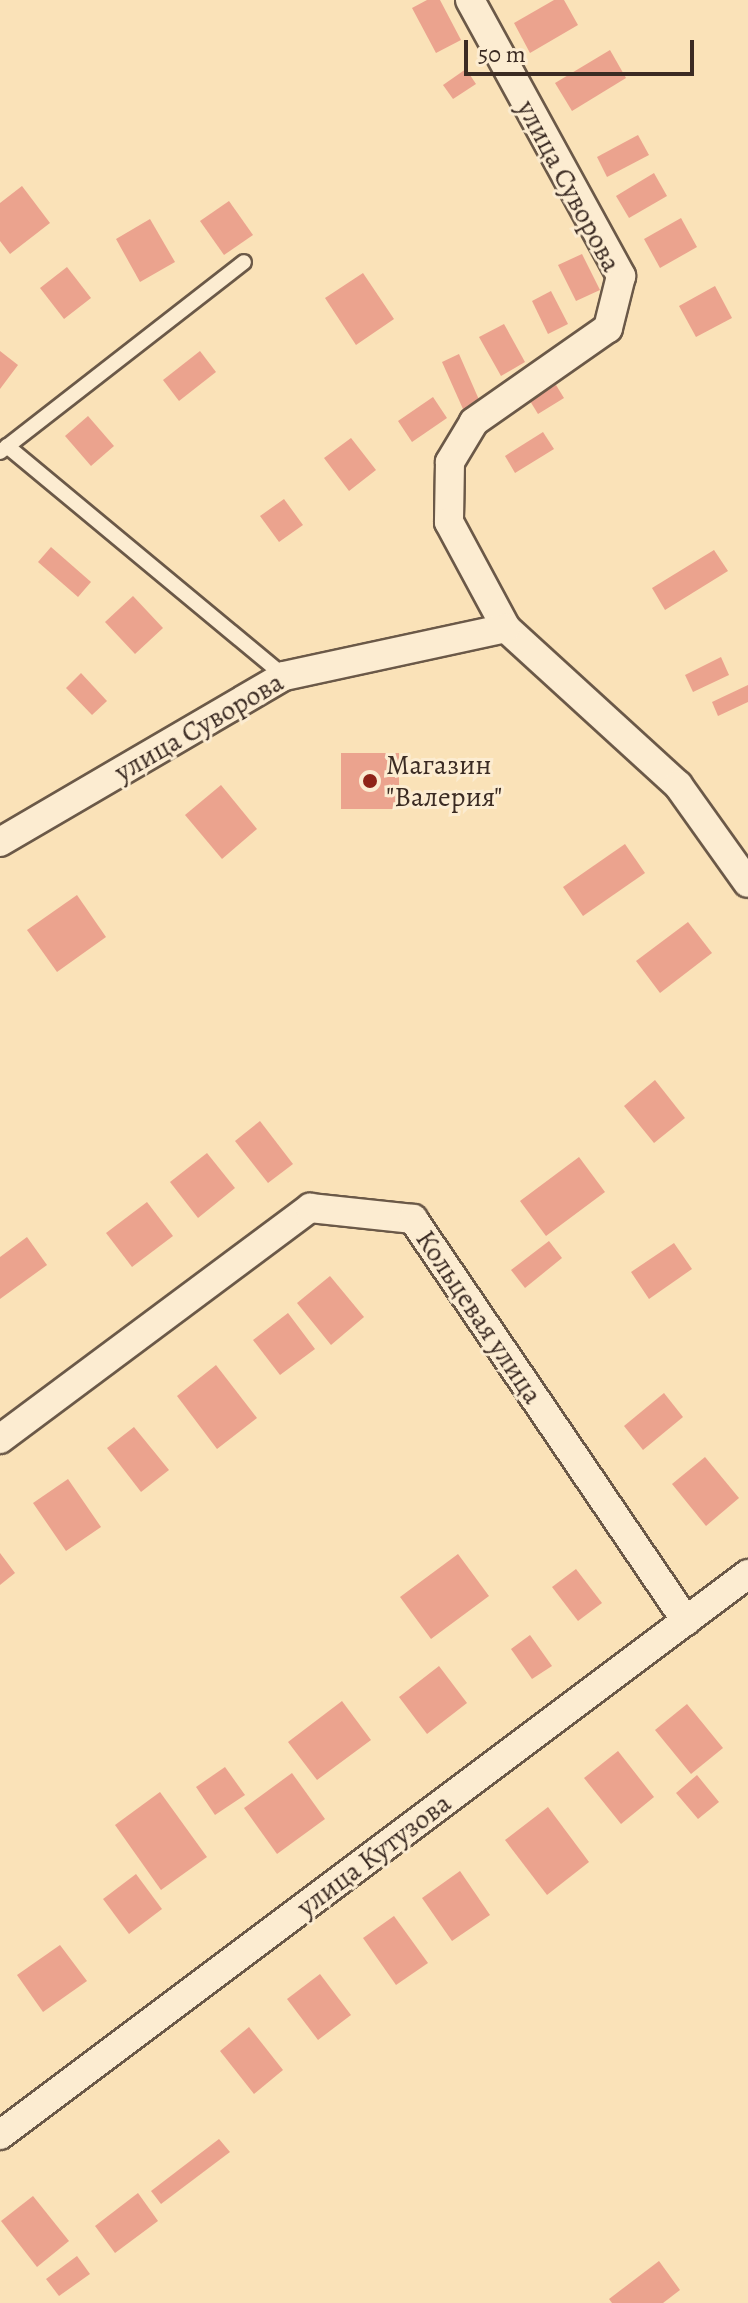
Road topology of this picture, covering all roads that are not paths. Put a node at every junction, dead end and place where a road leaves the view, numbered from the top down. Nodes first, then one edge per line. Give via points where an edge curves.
1 (470, 0) edge
2 (244, 262) dead end
3 (4, 449) edge
4 (506, 628) junction
5 (284, 676) junction
6 (0, 842) edge
7 (748, 883) edge
8 (0, 1439) edge
9 (748, 1574) edge
10 (686, 1621) junction
11 (0, 2135) edge

1 - 4 street, улица Суворова via 621,276 608,328 474,422 450,462 449,522
2 - 3 lane
3 - 5 lane
4 - 5 street, улица Суворова
4 - 7 street, улица Суворова via 678,785
5 - 6 street, улица Суворова
8 - 10 street, Кольцевая улица via 310,1208 413,1219
9 - 10 street, улица Кутузова
10 - 11 street, улица Кутузова

